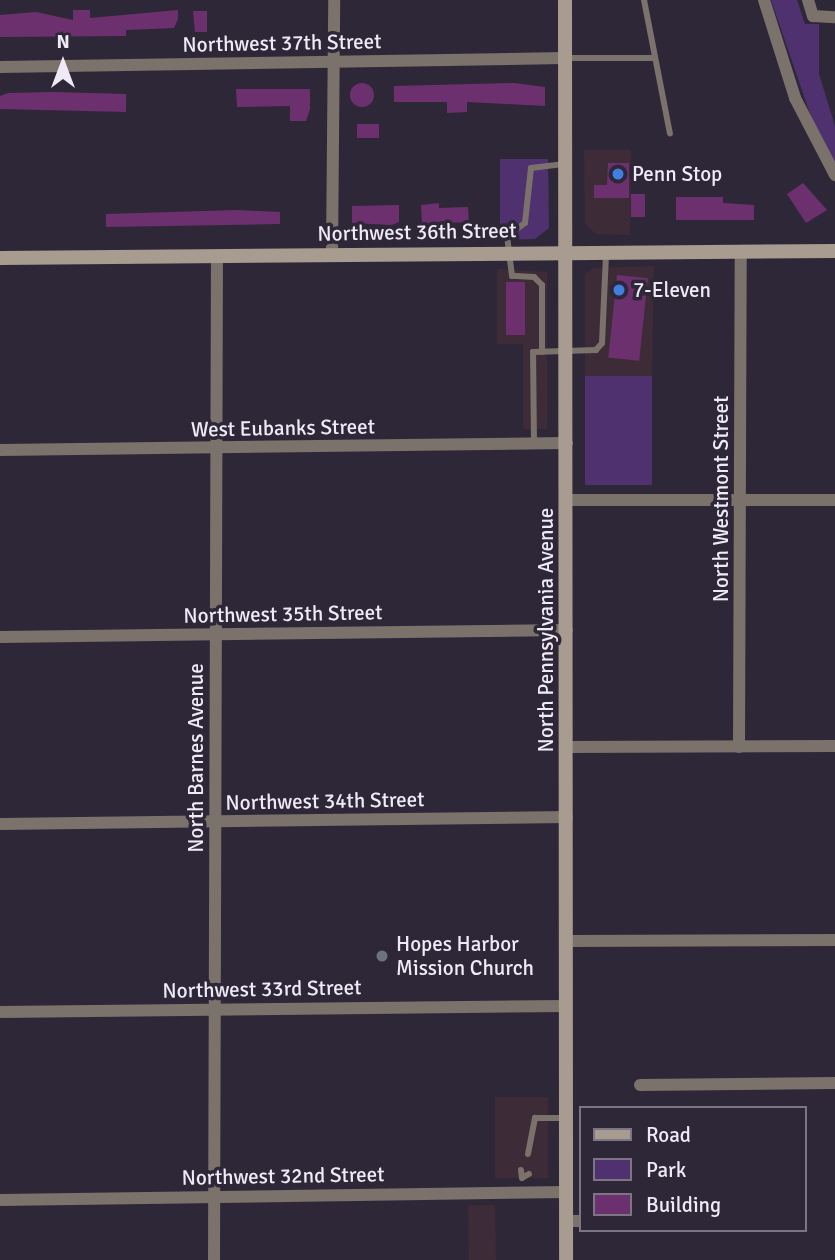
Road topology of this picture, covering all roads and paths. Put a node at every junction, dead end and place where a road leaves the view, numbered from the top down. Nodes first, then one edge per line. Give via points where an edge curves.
1 (334, 0) edge
2 (565, 0) edge
3 (644, 0) edge
4 (764, 0) edge
5 (807, 0) edge
6 (835, 17) edge
7 (564, 58) junction
8 (655, 58) junction
9 (334, 62) junction
10 (0, 67) edge
11 (670, 134) dead end
12 (565, 164) junction
13 (835, 176) edge
14 (741, 251) junction
15 (835, 251) edge
16 (565, 252) junction
17 (606, 252) junction
18 (507, 253) junction
19 (332, 254) junction
20 (217, 256) junction
21 (0, 258) edge
22 (542, 352) junction
23 (565, 352) junction
24 (534, 443) junction
25 (567, 443) junction
26 (216, 448) junction
27 (0, 450) edge
28 (567, 500) junction
29 (740, 500) junction
30 (835, 500) edge
31 (567, 630) junction
32 (216, 634) junction
33 (0, 636) edge
34 (835, 746) edge
35 (567, 747) junction
36 (739, 747) junction
37 (567, 817) junction
38 (215, 821) junction
39 (0, 824) edge
40 (835, 940) edge
41 (566, 941) junction
42 (566, 1006) junction
43 (215, 1009) junction
44 (0, 1012) edge
45 (835, 1083) edge
46 (639, 1085) dead end
47 (566, 1118) junction
48 (534, 1147) junction
49 (528, 1154) dead end
50 (537, 1159) dead end
51 (524, 1174) dead end
52 (523, 1192) junction
53 (566, 1192) junction
54 (214, 1197) junction
55 (0, 1199) edge
56 (566, 1221) junction
57 (580, 1221) edge
58 (214, 1260) edge
59 (566, 1260) edge

1 - 9 street
2 - 7 main road, North Pennsylvania Avenue
3 - 8 lane
4 - 13 street via 795,98
5 - 6 street via 813,16
7 - 8 lane
7 - 9 street, Northwest 37th Street
7 - 12 main road, North Pennsylvania Avenue
8 - 11 lane
9 - 10 street, Northwest 37th Street
9 - 19 street
12 - 16 main road, North Pennsylvania Avenue
12 - 18 lane via 531,168 525,223 509,232
14 - 15 main road, Northwest 36th Street
14 - 17 main road, Northwest 36th Street
14 - 29 street, North Westmont Street
16 - 17 main road, Northwest 36th Street
16 - 18 main road, Northwest 36th Street
16 - 23 main road, North Pennsylvania Avenue
17 - 23 lane via 602,343 597,350
18 - 19 main road, Northwest 36th Street
18 - 22 lane via 512,276 534,277 542,285
19 - 20 main road, Northwest 36th Street
20 - 21 main road, Northwest 36th Street
20 - 26 street, North Barnes Avenue
22 - 23 lane
22 - 24 lane via 533,352
23 - 25 main road, North Pennsylvania Avenue
24 - 25 street, West Eubanks Street
24 - 26 street, West Eubanks Street
25 - 28 main road, North Pennsylvania Avenue
26 - 27 street, West Eubanks Street
26 - 32 street, North Barnes Avenue
28 - 29 street
28 - 31 main road, North Pennsylvania Avenue
29 - 30 street
29 - 36 street, North Westmont Street
31 - 32 street, Northwest 35th Street
31 - 35 main road, North Pennsylvania Avenue
32 - 33 street, Northwest 35th Street
32 - 38 street, North Barnes Avenue
34 - 36 street
35 - 36 street
35 - 37 main road, North Pennsylvania Avenue
37 - 38 street, Northwest 34th Street
37 - 41 main road, North Pennsylvania Avenue
38 - 39 street, Northwest 34th Street
38 - 43 street, North Barnes Avenue
40 - 41 street
41 - 42 main road, North Pennsylvania Avenue
42 - 43 street, Northwest 33rd Street
42 - 47 main road, North Pennsylvania Avenue
43 - 44 street, Northwest 33rd Street
43 - 54 street, North Barnes Avenue
45 - 46 street
47 - 48 lane via 534,1118
47 - 53 main road, North Pennsylvania Avenue
48 - 49 lane
48 - 50 lane
51 - 52 lane
52 - 53 street, Northwest 32nd Street
52 - 54 street, Northwest 32nd Street
53 - 56 main road, North Pennsylvania Avenue
54 - 55 street, Northwest 32nd Street
54 - 58 street, North Barnes Avenue
56 - 57 street
56 - 59 main road, North Pennsylvania Avenue

